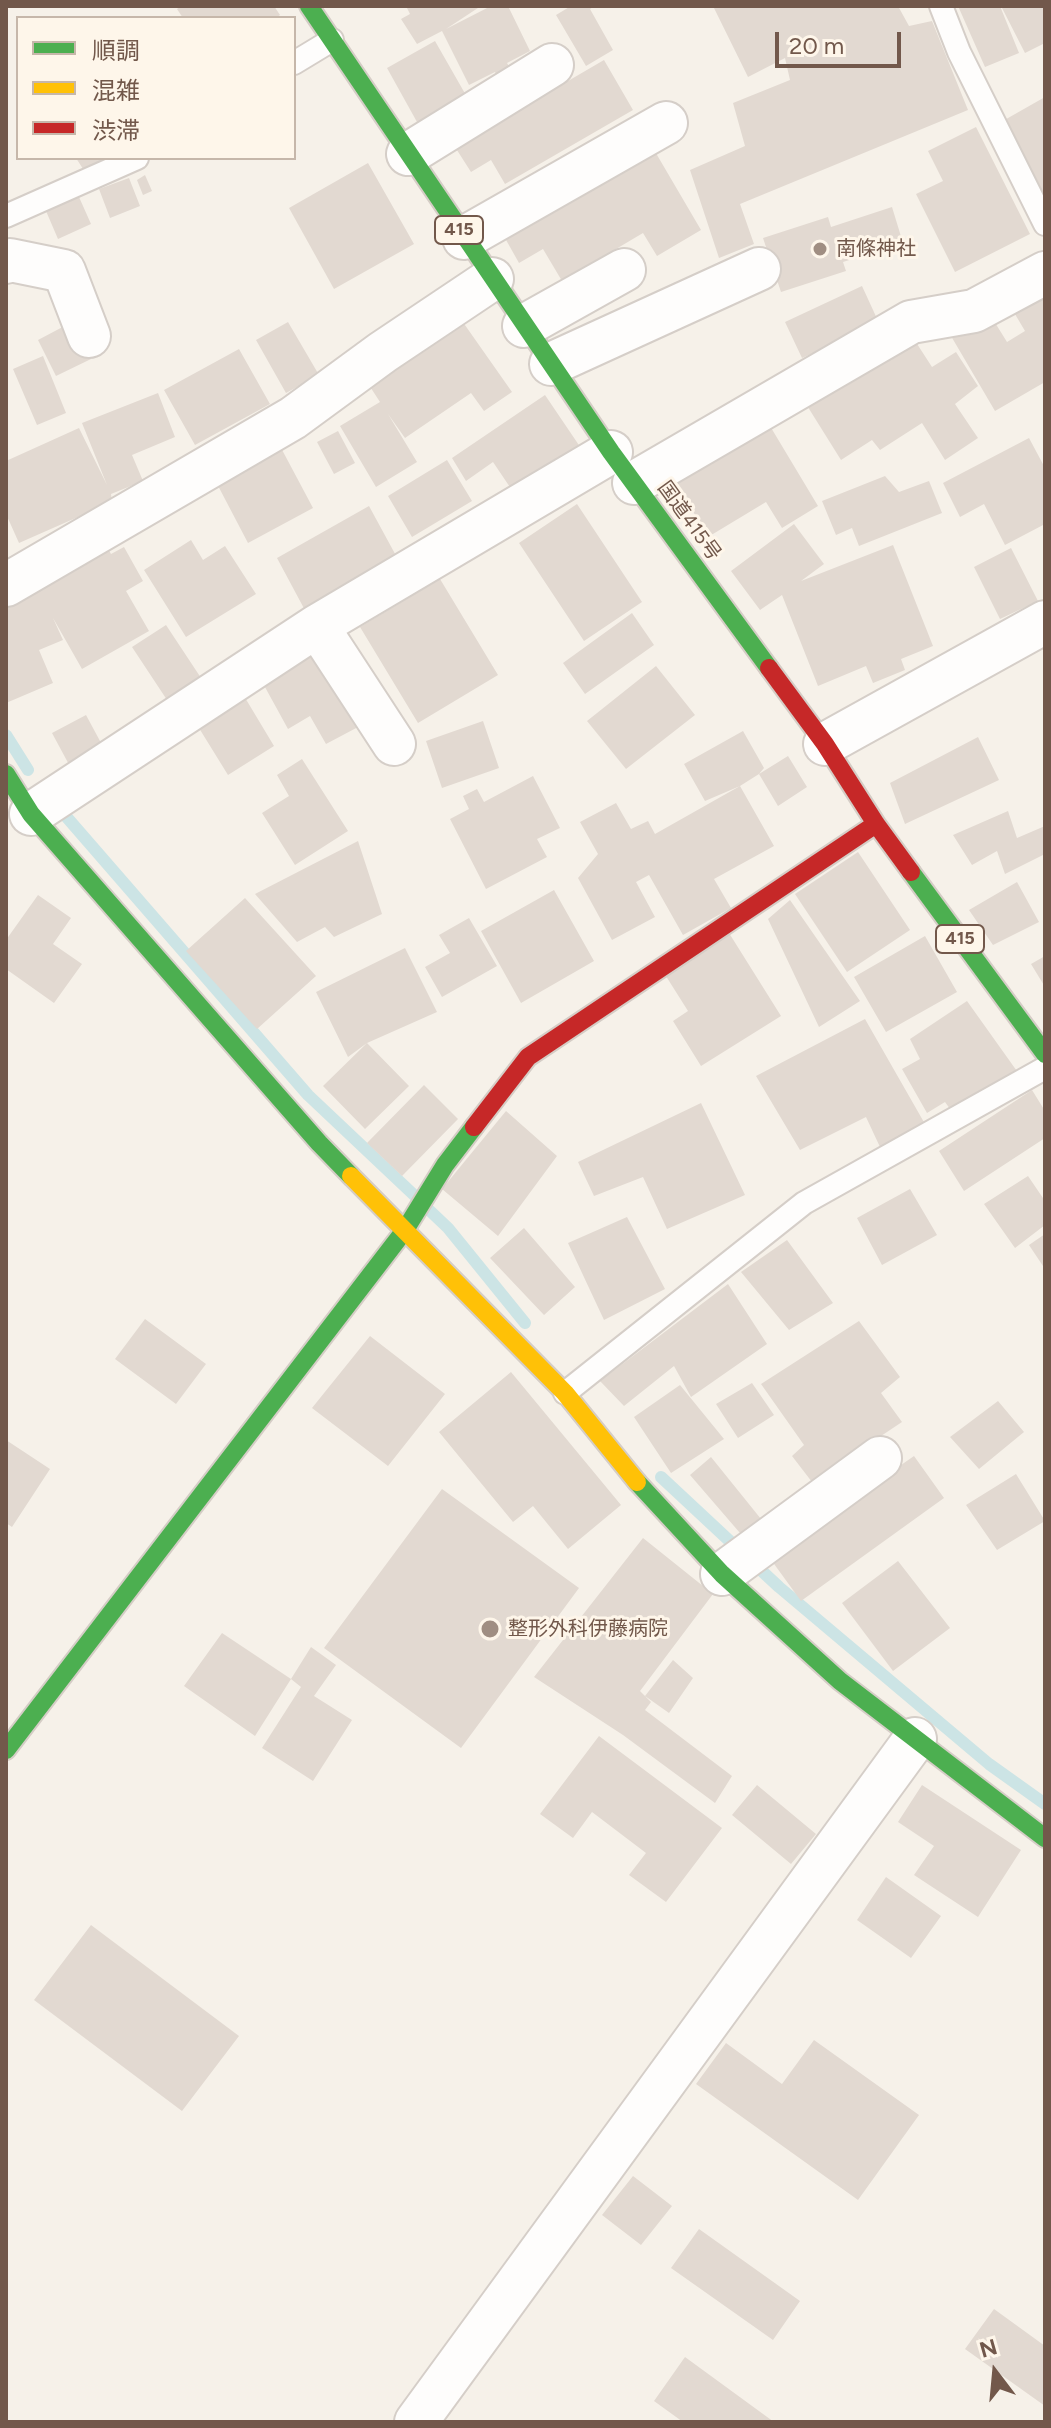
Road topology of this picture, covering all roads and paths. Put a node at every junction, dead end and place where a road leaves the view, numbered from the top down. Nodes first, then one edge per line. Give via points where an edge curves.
1 (309, 6) edge
2 (941, 6) edge
3 (332, 40) junction
4 (296, 62) edge
5 (552, 65) dead end
6 (666, 123) dead end
7 (408, 154) junction
8 (132, 160) edge
9 (6, 216) edge
10 (1045, 224) edge
11 (464, 238) junction
12 (6, 262) edge
13 (759, 269) dead end
14 (624, 270) dead end
15 (1045, 273) edge
16 (492, 279) junction
17 (524, 326) junction
18 (89, 336) dead end
19 (551, 364) junction
20 (622, 467) junction
21 (6, 585) edge
22 (1045, 622) edge
23 (317, 626) junction
24 (394, 744) dead end
25 (825, 744) junction
26 (6, 774) edge
27 (31, 814) junction
28 (876, 824) junction
29 (1045, 1054) edge
30 (1045, 1068) edge
31 (405, 1230) junction
32 (565, 1393) junction
33 (880, 1458) dead end
34 (722, 1574) junction
35 (915, 1739) junction
36 (8, 1744) edge
37 (1045, 1838) edge
38 (416, 2422) edge

1 - 3 main road, 国道415号 / 415
2 - 10 lane
3 - 4 lane
3 - 7 main road, 国道415号 / 415
5 - 7 street
6 - 11 street
7 - 11 main road, 国道415号 / 415
8 - 9 lane
11 - 16 main road, 国道415号 / 415
12 - 18 street via 64,271
13 - 19 street
14 - 17 street
15 - 20 street via 974,311 911,322
16 - 17 main road, 国道415号 / 415
16 - 21 street via 293,418
17 - 19 main road, 国道415号 / 415
19 - 20 main road, 国道415号 / 415
20 - 23 street
20 - 25 main road, 国道415号 / 415
22 - 25 street
23 - 24 street
23 - 27 street
25 - 28 main road, 国道415号 / 415
26 - 27 main road
27 - 31 main road via 319,1143
28 - 29 main road, 国道415号 / 415
28 - 31 main road via 528,1057 445,1165
30 - 32 lane via 804,1203
31 - 32 main road
31 - 36 main road
32 - 34 main road via 636,1481
33 - 34 street
34 - 35 main road via 840,1681
35 - 37 main road
35 - 38 street

